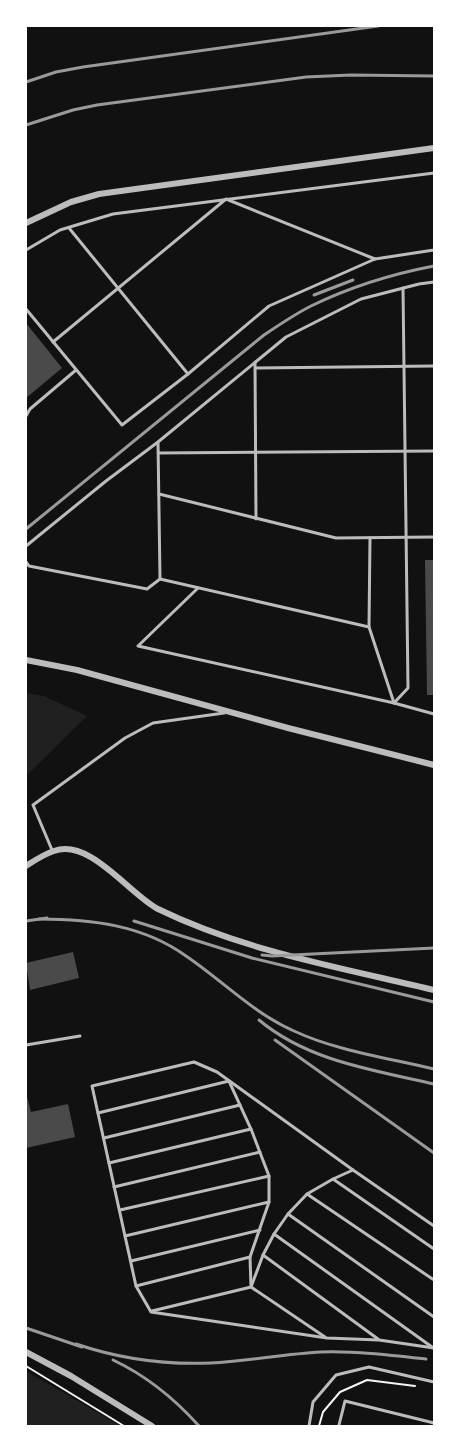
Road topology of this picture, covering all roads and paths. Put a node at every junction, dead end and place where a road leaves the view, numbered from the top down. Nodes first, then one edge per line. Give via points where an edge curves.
1 (435, 148) edge
2 (435, 173) edge
3 (226, 199) junction
4 (26, 223) edge
5 (69, 228) junction
6 (435, 249) edge
7 (26, 250) edge
8 (375, 259) junction
9 (435, 282) edge
10 (118, 288) junction
11 (403, 288) junction
12 (26, 309) edge
13 (53, 342) junction
14 (255, 362) junction
15 (435, 366) edge
16 (404, 367) junction
17 (255, 368) junction
18 (76, 370) junction
19 (188, 374) junction
20 (26, 416) edge
21 (159, 442) junction
22 (435, 451) edge
23 (405, 452) junction
24 (159, 453) junction
25 (256, 453) junction
26 (159, 494) junction
27 (256, 519) junction
28 (406, 537) junction
29 (435, 537) edge
30 (370, 538) junction
31 (26, 546) edge
32 (26, 562) edge
33 (160, 579) junction
34 (198, 588) junction
35 (369, 627) junction
36 (27, 660) edge
37 (394, 703) junction
38 (229, 712) junction
39 (435, 714) edge
40 (435, 765) edge
41 (52, 851) junction
42 (26, 866) edge
43 (435, 990) edge
44 (80, 1036) dead end
45 (26, 1045) edge
46 (229, 1081) junction
47 (240, 1105) junction
48 (98, 1113) junction
49 (251, 1129) junction
50 (104, 1138) junction
51 (260, 1152) junction
52 (109, 1163) junction
53 (352, 1170) junction
54 (269, 1176) junction
55 (333, 1179) junction
56 (114, 1187) junction
57 (307, 1194) junction
58 (269, 1203) junction
59 (120, 1210) junction
60 (288, 1214) junction
61 (435, 1226) edge
62 (260, 1230) junction
63 (274, 1234) junction
64 (125, 1236) junction
65 (435, 1249) edge
66 (263, 1255) junction
67 (250, 1257) junction
68 (131, 1261) junction
69 (435, 1280) edge
70 (136, 1286) junction
71 (251, 1287) junction
72 (151, 1312) junction
73 (435, 1317) edge
74 (327, 1338) junction
75 (379, 1340) junction
76 (434, 1348) edge
77 (26, 1352) edge
78 (26, 1366) edge
79 (421, 1379) junction
80 (435, 1382) edge
81 (435, 1423) edge
82 (124, 1426) edge
83 (152, 1426) edge
84 (309, 1426) edge
85 (319, 1426) edge
86 (339, 1426) edge
87 (346, 1426) edge

1 - 4 street via 117,191 71,202
2 - 3 lane
3 - 5 lane via 113,214
3 - 8 lane
3 - 10 lane
5 - 7 lane
5 - 10 lane
6 - 8 lane
8 - 19 lane via 269,306
9 - 11 lane
10 - 13 lane
10 - 19 lane
11 - 14 lane via 361,299 286,337
11 - 16 lane
12 - 13 lane
13 - 18 lane
14 - 17 lane
14 - 21 lane
15 - 16 lane
16 - 17 lane
16 - 23 lane
17 - 25 lane
18 - 19 lane via 122,425
18 - 20 lane
21 - 24 lane
21 - 31 lane
22 - 23 lane
23 - 25 lane
23 - 28 lane
24 - 25 lane
24 - 26 lane
25 - 27 lane
26 - 27 lane
26 - 33 lane
27 - 30 lane via 336,538
28 - 29 lane
28 - 30 lane
28 - 37 lane via 408,688
30 - 35 lane
32 - 33 lane via 29,566 147,589
33 - 34 lane
34 - 35 lane
34 - 37 lane via 138,646
35 - 37 lane
36 - 38 street via 78,670
37 - 39 lane
38 - 40 street
38 - 41 lane via 153,723 124,738 33,805
41 - 42 street
41 - 43 street via 72,850 91,857 155,908 214,934
44 - 45 lane
46 - 47 lane
46 - 48 lane
46 - 48 lane via 194,1062 92,1086
46 - 53 lane
47 - 49 lane
47 - 50 lane
48 - 50 lane
49 - 51 lane
49 - 52 lane
50 - 52 lane
51 - 54 lane
51 - 56 lane
52 - 56 lane
53 - 55 lane
53 - 61 lane
54 - 58 lane
54 - 59 lane
55 - 57 lane
55 - 65 lane
56 - 59 lane
57 - 60 lane
57 - 69 lane
58 - 62 lane
58 - 64 lane
59 - 64 lane
60 - 63 lane
60 - 73 lane
62 - 67 lane
62 - 68 lane
63 - 66 lane
63 - 76 lane
64 - 68 lane
66 - 71 lane
66 - 75 lane
67 - 70 lane
67 - 71 lane
68 - 70 lane
70 - 72 lane
71 - 72 lane
71 - 74 lane
72 - 74 lane
74 - 75 lane
75 - 76 lane
77 - 83 street
78 - 82 path
79 - 80 lane
79 - 84 lane via 369,1367 336,1375 313,1402
79 - 85 path via 419,1387 367,1380 339,1392 323,1412
81 - 86 lane via 345,1401
86 - 87 lane

